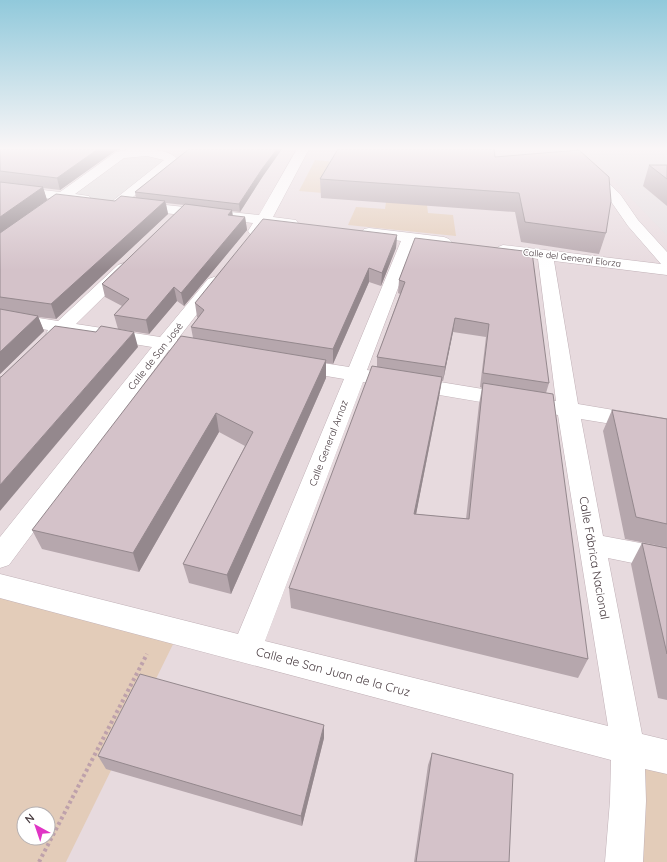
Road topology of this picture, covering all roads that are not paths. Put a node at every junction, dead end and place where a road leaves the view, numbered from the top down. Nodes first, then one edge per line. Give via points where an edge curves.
1 (2, 189) edge
2 (74, 189) edge
3 (135, 189) edge
4 (281, 189) edge
5 (607, 189) edge
6 (63, 197) junction
7 (117, 203) junction
8 (44, 211) edge
9 (182, 211) junction
10 (263, 221) junction
11 (170, 222) edge
12 (304, 225) edge
13 (357, 231) edge
14 (410, 237) junction
15 (457, 244) edge
16 (242, 247) edge
17 (488, 248) edge
18 (136, 255) edge
19 (545, 255) junction
20 (667, 262) edge
21 (223, 270) edge
22 (667, 270) edge
23 (5, 323) edge
24 (62, 327) junction
25 (164, 343) junction
26 (43, 346) edge
27 (224, 353) edge
28 (279, 362) edge
29 (356, 374) junction
30 (568, 409) junction
31 (667, 426) edge
32 (592, 544) junction
33 (0, 558) edge
34 (667, 559) edge
35 (0, 586) edge
36 (247, 649) junction
37 (628, 747) junction
38 (667, 756) edge
39 (624, 862) edge

1 - 6 street
2 - 6 street
3 - 7 street
4 - 10 street
5 - 20 street
6 - 7 street
6 - 8 street
7 - 9 street
9 - 10 street
9 - 11 street
10 - 12 street
10 - 16 street
13 - 14 street
14 - 15 street
14 - 29 street, Calle General Arnaz
17 - 19 street, Calle del General Elorza
18 - 24 street
19 - 22 street, Calle del General Elorza
19 - 30 street, Calle Fábrica Nacional
21 - 25 street, Calle de San José
23 - 24 street
24 - 25 street
24 - 26 street
25 - 27 street
25 - 33 street, Calle de San José
28 - 29 street
29 - 30 street
29 - 36 street, Calle General Arnaz
30 - 31 street
30 - 32 street, Calle Fábrica Nacional
32 - 34 street
32 - 37 street, Calle Fábrica Nacional
35 - 36 street, Calle de San Juan de la Cruz
36 - 37 street, Calle de San Juan de la Cruz
37 - 38 street, Calle de San Juan de la Cruz
37 - 39 street, Calle Fábrica Nacional

